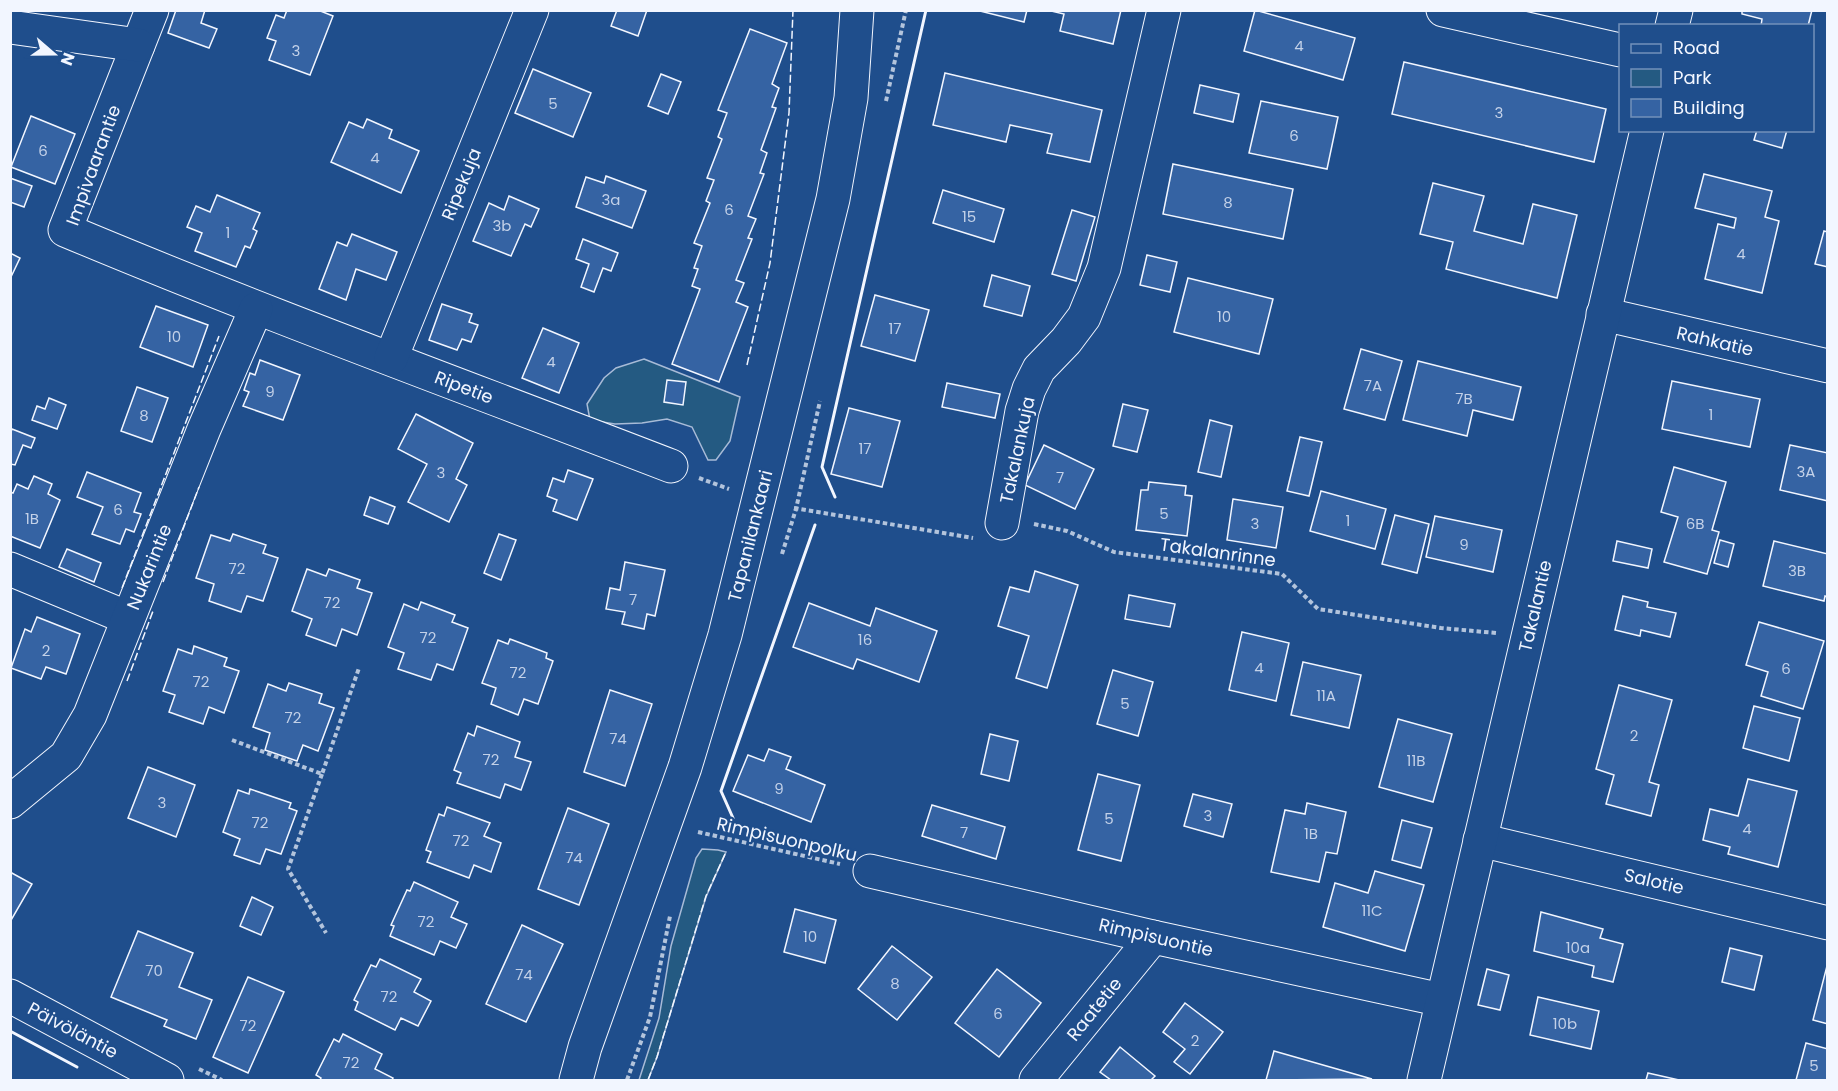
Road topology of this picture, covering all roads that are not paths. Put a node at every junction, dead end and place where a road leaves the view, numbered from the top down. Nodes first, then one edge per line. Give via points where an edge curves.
1 (152, 10) edge
2 (532, 10) edge
3 (857, 10) edge
4 (1164, 10) edge
5 (1443, 10) edge
6 (10, 27) edge
7 (138, 45) junction
8 (1619, 50) edge
9 (1647, 132) edge
10 (256, 309) junction
11 (1603, 314) junction
12 (391, 358) junction
13 (1827, 366) edge
14 (671, 466) road end
15 (1002, 522) road end
16 (10, 569) edge
17 (128, 618) junction
18 (10, 802) edge
19 (1480, 840) junction
20 (870, 871) road end
21 (1827, 922) edge
22 (1153, 937) junction
23 (10, 996) edge
24 (1442, 1000) junction
25 (585, 1047) junction
26 (134, 1073) edge
27 (167, 1080) edge
28 (558, 1080) edge
29 (576, 1080) edge
30 (1036, 1080) edge
31 (1424, 1080) edge

1 - 7 street, Impivaarantie
2 - 12 street, Ripekuja
3 - 25 street, Tapanilankaari via 843,150 709,696
4 - 15 street, Takalankuja via 1104,268 1084,317 1040,369 1029,389
5 - 8 street
6 - 7 street
7 - 10 street, Impivaarantie via 65,230
9 - 11 street, Takalantie
10 - 12 street, Ripetie
10 - 17 street, Nukarintie
11 - 13 street, Rahkatie
11 - 19 street, Takalantie
12 - 14 street, Ripetie
16 - 17 street
17 - 18 street, Nukarintie via 90,715 66,756
19 - 21 street, Salotie
19 - 24 street, Takalantie
20 - 22 street, Rimpisuontie
22 - 24 street, Rimpisuontie
22 - 30 street, Raatetie
23 - 26 street, Päivöläntie
24 - 31 street, Takalantie
25 - 28 street, Tapanilankaari
25 - 29 street, Tapanilankaari
26 - 27 street, Päivöläntie

